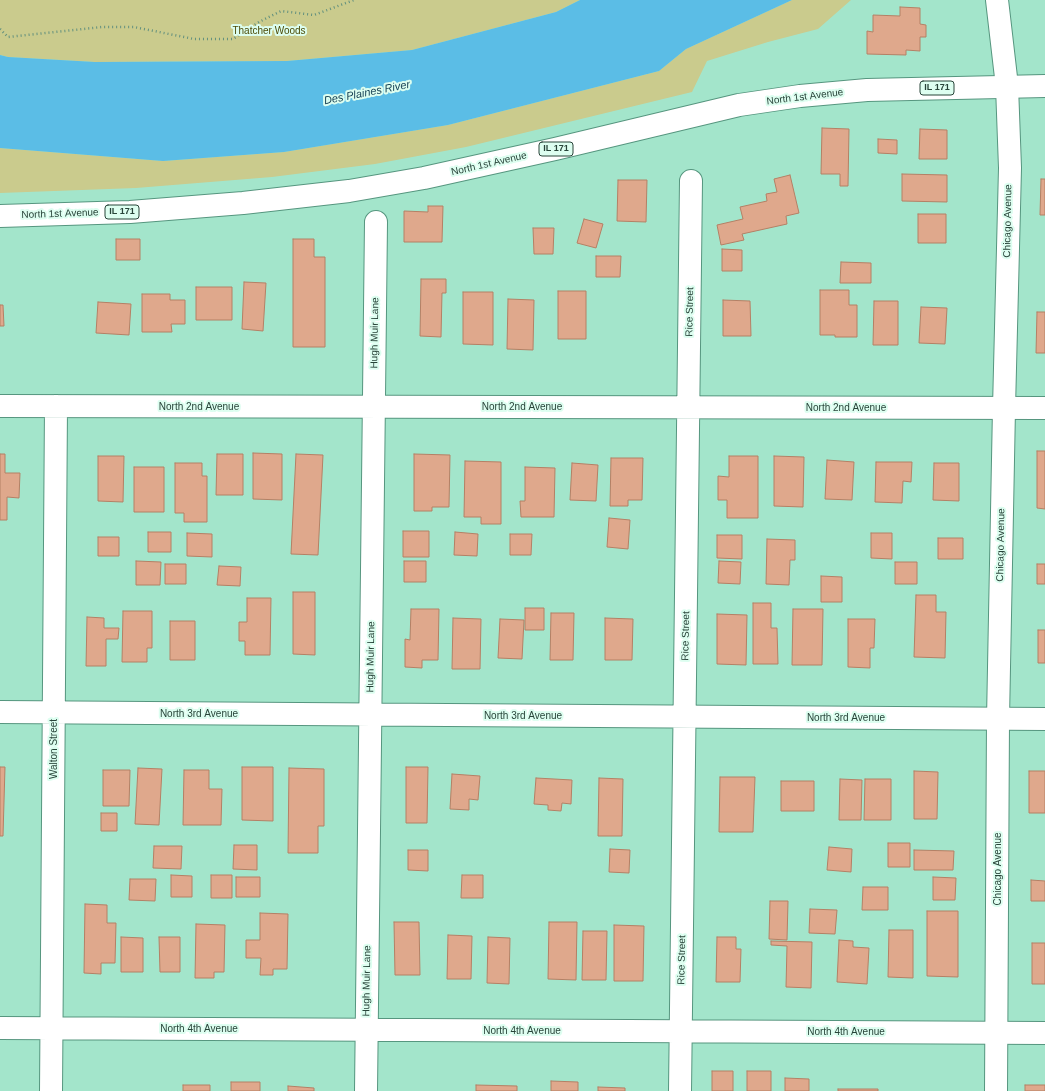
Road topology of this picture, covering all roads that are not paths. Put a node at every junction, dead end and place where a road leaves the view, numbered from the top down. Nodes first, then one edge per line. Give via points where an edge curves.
1 (997, 0) edge
2 (1006, 86) junction
3 (1045, 86) edge
4 (692, 181) dead end
5 (0, 216) edge
6 (376, 222) dead end
7 (0, 406) edge
8 (56, 406) junction
9 (374, 407) junction
10 (689, 408) junction
11 (1004, 408) junction
12 (1045, 408) edge
13 (0, 712) edge
14 (54, 713) junction
15 (370, 715) junction
16 (685, 716) junction
17 (998, 719) junction
18 (1045, 719) edge
19 (0, 1028) edge
20 (52, 1028) junction
21 (367, 1030) junction
22 (681, 1032) junction
23 (997, 1033) junction
24 (1045, 1033) edge
25 (51, 1091) edge
26 (366, 1091) edge
27 (680, 1091) edge
28 (996, 1091) edge

1 - 2 street, Chicago Avenue
2 - 3 street, North 1st Avenue / IL 171
2 - 5 street, North 1st Avenue / IL 171 via 867,90 739,105 424,178 350,191 137,211
2 - 11 street, Chicago Avenue via 1010,168
4 - 10 street, Rice Street
6 - 9 street, Hugh Muir Lane
7 - 8 street, North 2nd Avenue
8 - 9 street, North 2nd Avenue
8 - 14 street, Walton Street
9 - 10 street, North 2nd Avenue
9 - 15 street, Hugh Muir Lane
10 - 11 street, North 2nd Avenue
10 - 16 street, Rice Street
11 - 12 street, North 2nd Avenue
11 - 17 street, Chicago Avenue
13 - 14 street, North 3rd Avenue
14 - 15 street, North 3rd Avenue
14 - 20 street, Walton Street
15 - 16 street, North 3rd Avenue
15 - 21 street, Hugh Muir Lane
16 - 17 street, North 3rd Avenue
16 - 22 street, Rice Street
17 - 18 street, North 3rd Avenue
17 - 23 street, Chicago Avenue
19 - 20 street, North 4th Avenue
20 - 21 street, North 4th Avenue
20 - 25 street, Walton Street
21 - 22 street, North 4th Avenue
21 - 26 street, Hugh Muir Lane
22 - 23 street, North 4th Avenue
22 - 27 street, Rice Street
23 - 24 street, North 4th Avenue
23 - 28 street, Chicago Avenue

